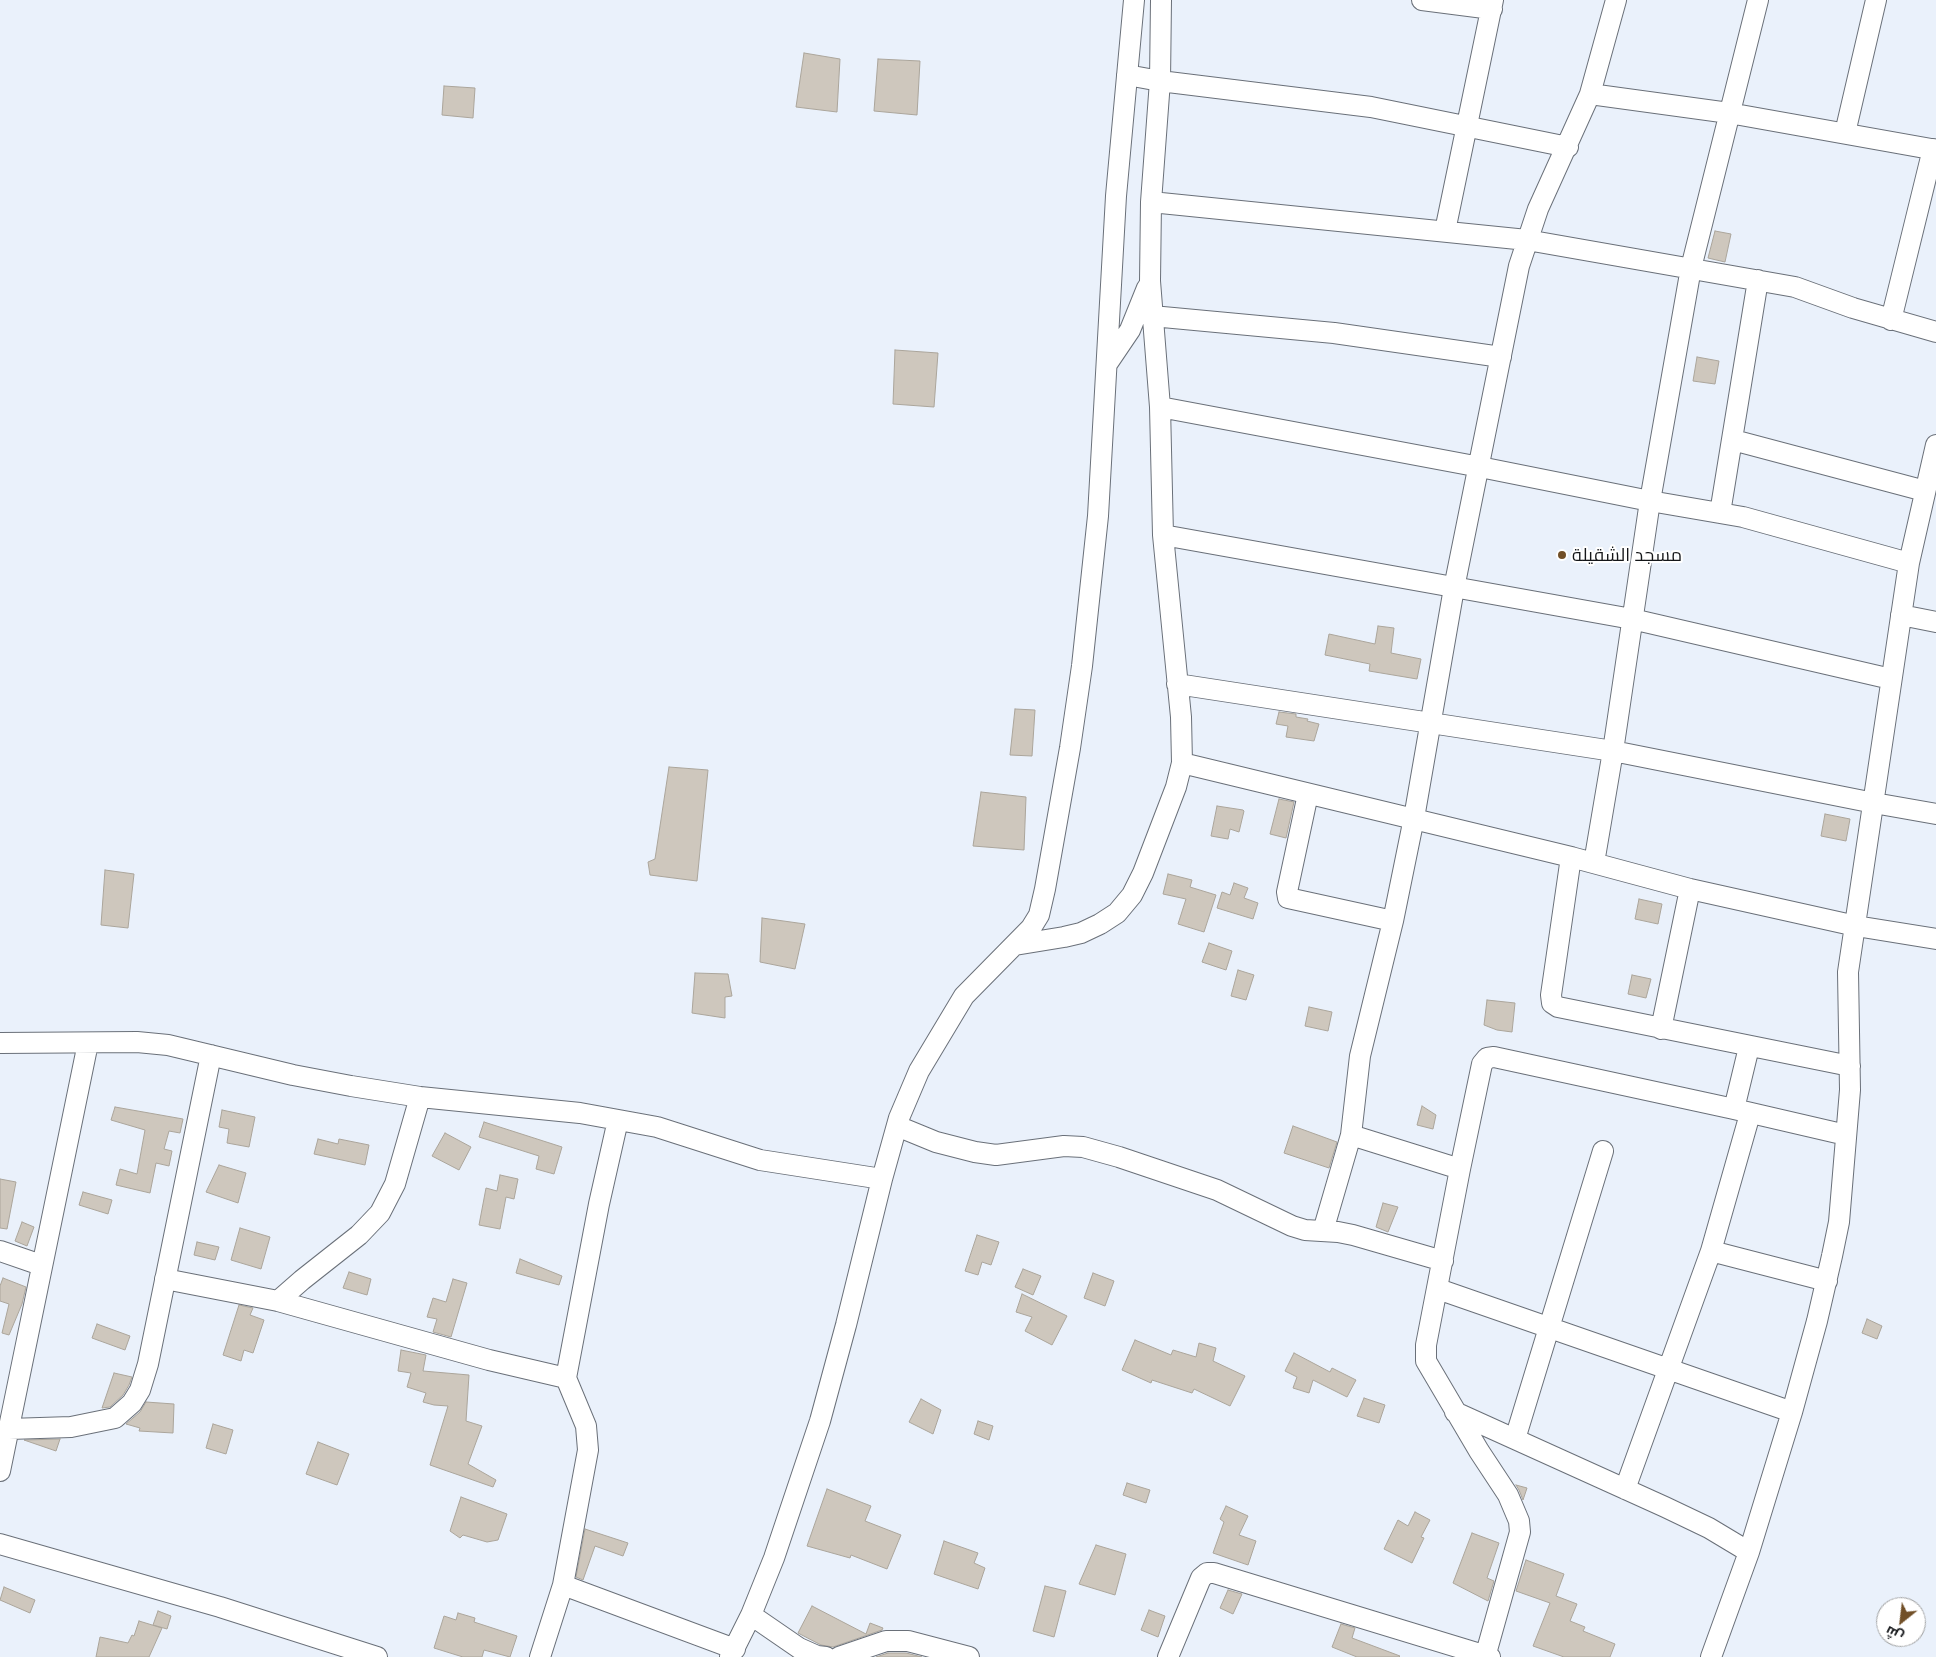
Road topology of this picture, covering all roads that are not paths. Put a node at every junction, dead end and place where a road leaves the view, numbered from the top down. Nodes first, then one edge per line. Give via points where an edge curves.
1 (1134, 0) edge
2 (1161, 0) edge
3 (1422, 0) edge
4 (1616, 0) edge
5 (1758, 0) edge
6 (1876, 0) edge
7 (1492, 4) edge
8 (1127, 75) junction
9 (1160, 81) junction
10 (1590, 94) junction
11 (1729, 113) junction
12 (1468, 126) junction
13 (1845, 133) junction
14 (1568, 146) junction
15 (1934, 149) edge
16 (1151, 202) junction
17 (1445, 231) junction
18 (1527, 240) junction
19 (1691, 268) junction
20 (1758, 280) junction
21 (1150, 281) junction
22 (1152, 316) junction
23 (1891, 320) junction
24 (1936, 332) edge
25 (1501, 357) junction
26 (1107, 364) junction
27 (1160, 407) junction
28 (1733, 440) junction
29 (1936, 445) edge
30 (1480, 467) junction
31 (1925, 491) junction
32 (1650, 501) junction
33 (1720, 513) junction
34 (1163, 535) junction
35 (1909, 563) junction
36 (1454, 588) junction
37 (1901, 615) junction
38 (1632, 619) junction
39 (1936, 622) edge
40 (1891, 679) junction
41 (1177, 684) junction
42 (1432, 723) junction
43 (1613, 751) junction
44 (1182, 763) junction
45 (1308, 794) junction
46 (1874, 803) junction
47 (1936, 814) edge
48 (1414, 818) junction
49 (1571, 857) junction
50 (1594, 863) junction
51 (1690, 890) junction
52 (1392, 921) junction
53 (1856, 926) junction
54 (1936, 939) edge
55 (1015, 945) junction
56 (1661, 1028) junction
57 (0, 1043) edge
58 (88, 1043) junction
59 (1749, 1047) junction
60 (211, 1055) junction
61 (1850, 1066) junction
62 (420, 1097) junction
63 (1742, 1111) junction
64 (618, 1120) junction
65 (897, 1126) junction
66 (1351, 1135) junction
67 (1846, 1135) junction
68 (1603, 1151) dead end
69 (1460, 1169) junction
70 (882, 1179) junction
71 (1323, 1231) junction
72 (0, 1251) edge
73 (1711, 1251) junction
74 (1443, 1261) junction
75 (41, 1265) junction
76 (165, 1279) junction
77 (1827, 1281) junction
78 (1438, 1289) junction
79 (278, 1301) junction
80 (1550, 1328) junction
81 (1668, 1369) junction
82 (566, 1378) junction
83 (8, 1384) edge
84 (1455, 1412) junction
85 (1792, 1412) junction
86 (9, 1429) junction
87 (1515, 1439) junction
88 (0, 1470) edge
89 (1625, 1489) junction
90 (0, 1544) edge
91 (1750, 1552) junction
92 (563, 1585) junction
93 (751, 1615) junction
94 (732, 1653) edge
95 (1487, 1656) edge
96 (377, 1657) edge
97 (540, 1657) edge
98 (826, 1657) edge
99 (839, 1657) edge
100 (969, 1657) edge
101 (1168, 1657) edge
102 (1711, 1657) edge

1 - 8 street
2 - 9 street
3 - 7 street
4 - 10 street
5 - 11 street
6 - 13 street
7 - 12 street
8 - 9 street
8 - 26 street via 1116,196
9 - 12 street via 1352,104
9 - 16 street
10 - 11 street
10 - 14 street
11 - 13 street
11 - 19 street
12 - 14 street
12 - 17 street
13 - 15 street
14 - 18 street
15 - 23 street
16 - 17 street
16 - 21 street
17 - 18 street
18 - 19 street
18 - 25 street
19 - 20 street
19 - 32 street
20 - 23 street via 1815,293
20 - 28 street
21 - 22 street
21 - 26 street via 1130,330
22 - 25 street via 1334,333
22 - 27 street
23 - 24 street
25 - 30 street
26 - 55 street via 1098,516 1070,748 1039,915
27 - 30 street
27 - 34 street
28 - 31 street
28 - 33 street
29 - 31 street
30 - 32 street
30 - 36 street
31 - 35 street
32 - 33 street
32 - 38 street
33 - 35 street
34 - 36 street
34 - 41 street
35 - 37 street
36 - 38 street
36 - 42 street
37 - 39 street
37 - 40 street
38 - 40 street
38 - 43 street
40 - 46 street
41 - 42 street
41 - 44 street
42 - 43 street
42 - 48 street
43 - 46 street
43 - 50 street
44 - 45 street
44 - 55 street via 1143,873 1132,895 1117,913 1080,933
45 - 48 street
45 - 52 street via 1286,892 1288,898
46 - 47 street
46 - 53 street
48 - 49 street
48 - 52 street
49 - 50 street
49 - 56 street via 1552,1003 1558,1008
50 - 51 street
51 - 53 street
51 - 56 street
52 - 66 street via 1360,1056
53 - 54 street
53 - 61 street via 1848,972
55 - 65 street via 964,996 919,1071
56 - 59 street
57 - 58 street
58 - 60 street via 152,1043
58 - 75 street
59 - 61 street
59 - 63 street
60 - 62 street via 303,1077
60 - 76 street
61 - 67 street
62 - 64 street
62 - 79 street via 395,1184 380,1213 359,1235
63 - 67 street
63 - 69 street via 1487,1058 1482,1064
63 - 73 street
64 - 70 street via 657,1126 760,1160
64 - 82 street
65 - 70 street
65 - 71 street via 936,1142 996,1155 1064,1146 1083,1147 1217,1190 1292,1226
66 - 69 street
66 - 71 street
67 - 77 street via 1838,1222
68 - 80 street
69 - 74 street
70 - 93 street via 820,1421 784,1532
71 - 74 street via 1353,1235
72 - 75 street
73 - 77 street
73 - 81 street
74 - 78 street
75 - 83 street
76 - 79 street
76 - 86 street via 148,1364 132,1403 115,1418 89,1424
77 - 85 street
78 - 80 street
78 - 84 street via 1426,1345 1426,1361
79 - 82 street via 470,1355
80 - 81 street
80 - 87 street
81 - 85 street
81 - 89 street
82 - 92 street via 586,1426 588,1450
83 - 86 street
84 - 87 street
84 - 95 street via 1508,1495 1519,1521 1520,1532
85 - 91 street
86 - 88 street
87 - 89 street
89 - 91 street via 1709,1528
90 - 96 street via 220,1607
91 - 102 street
92 - 94 street
92 - 97 street
93 - 94 street
93 - 98 street via 799,1648
95 - 101 street via 1207,1572 1201,1578
99 - 100 street via 886,1640 908,1641

